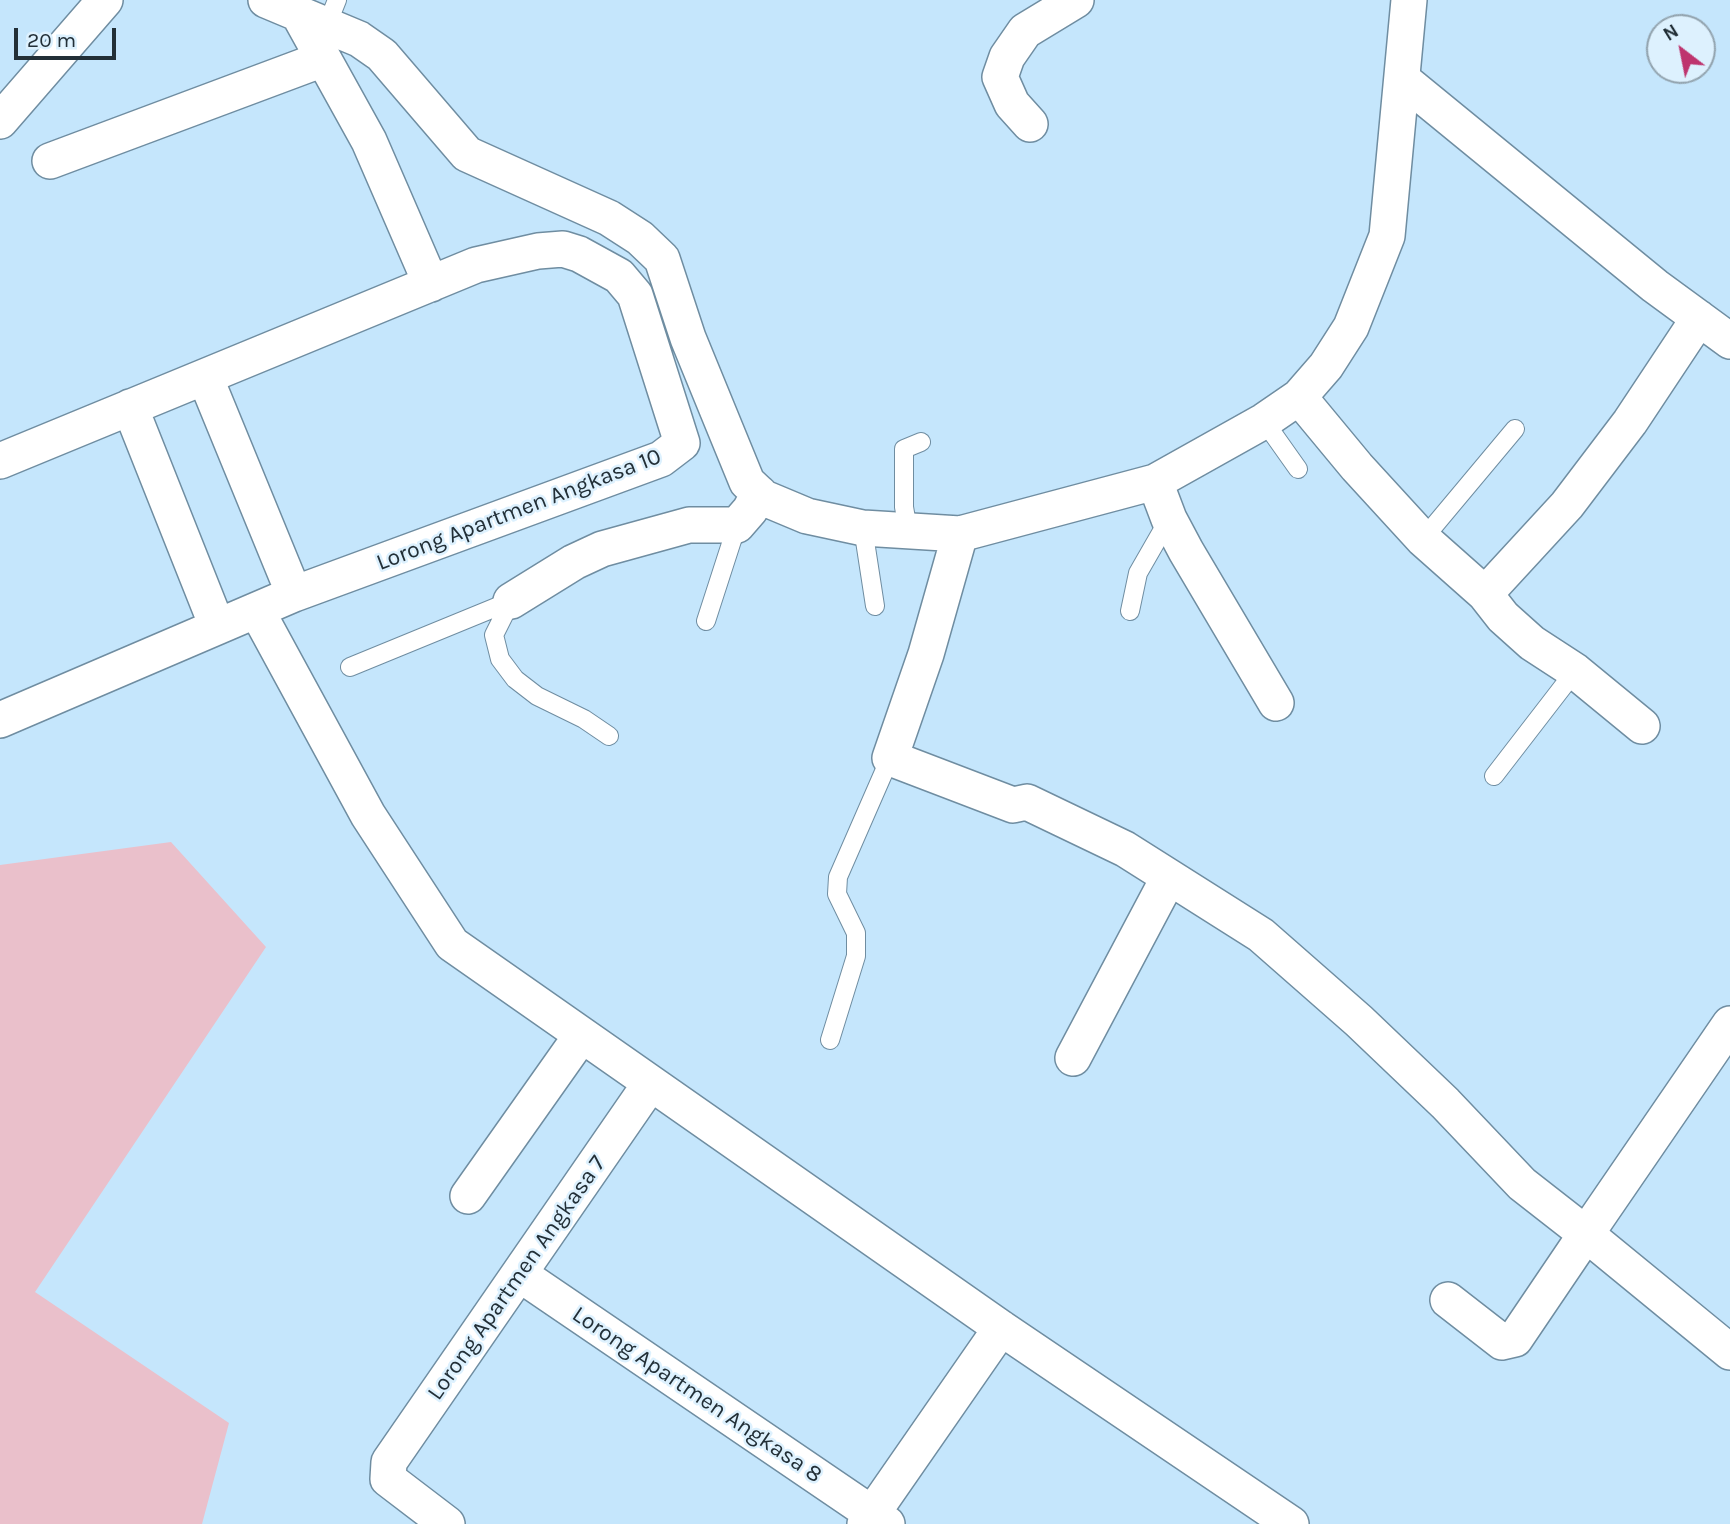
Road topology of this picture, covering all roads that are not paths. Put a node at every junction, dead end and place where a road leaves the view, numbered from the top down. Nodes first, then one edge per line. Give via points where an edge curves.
1 (106, 0) edge
2 (1076, 0) edge
3 (1409, 0) edge
4 (307, 9) edge
5 (323, 59) junction
6 (1402, 79) junction
7 (0, 121) edge
8 (1030, 124) dead end
9 (50, 161) dead end
10 (431, 284) junction
11 (1699, 318) junction
12 (1730, 341) edge
13 (205, 377) junction
14 (1299, 397) junction
15 (130, 407) junction
16 (1264, 421) junction
17 (1515, 429) dead end
18 (921, 442) dead end
19 (0, 461) edge
20 (1298, 469) dead end
21 (1154, 482) junction
22 (759, 493) junction
23 (1169, 519) junction
24 (737, 525) junction
25 (863, 528) junction
26 (908, 530) junction
27 (960, 534) junction
28 (1423, 539) junction
29 (294, 594) junction
30 (1485, 594) junction
31 (511, 601) junction
32 (876, 606) dead end
33 (257, 611) junction
34 (1130, 611) dead end
35 (706, 621) dead end
36 (218, 626) junction
37 (350, 667) dead end
38 (1575, 671) junction
39 (1276, 703) dead end
40 (0, 720) edge
41 (1642, 726) dead end
42 (609, 736) dead end
43 (890, 758) junction
44 (1494, 776) dead end
45 (1169, 877) junction
46 (1730, 1024) edge
47 (581, 1036) junction
48 (830, 1040) dead end
49 (1073, 1058) dead end
50 (650, 1084) junction
51 (468, 1196) dead end
52 (1586, 1234) junction
53 (521, 1275) junction
54 (1448, 1300) dead end
55 (1001, 1328) junction
56 (1730, 1352) edge
57 (875, 1521) edge
58 (447, 1524) edge
59 (1292, 1524) edge

1 - 7 street
2 - 8 street via 1025,31 1007,57 1000,78 1012,104
3 - 6 street
4 - 5 street
4 - 22 street via 382,55 467,154 608,218 662,259 688,338 747,482
5 - 9 street
5 - 10 street via 369,141
6 - 11 street
6 - 14 street via 1387,236 1351,327
10 - 13 street, Lorong Apartmen Angkasa 10
10 - 29 street, Lorong Apartmen Angkasa 10 via 476,265 563,249 619,276 635,295 682,443 660,459
11 - 12 street
11 - 30 street via 1630,422 1567,505
13 - 15 street, Lorong Apartmen Angkasa 10
13 - 29 street
14 - 16 street
14 - 28 street
15 - 19 street, Lorong Apartmen Angkasa 10
15 - 36 street
16 - 20 lane
16 - 21 street
17 - 28 lane
18 - 26 lane via 904,449
21 - 23 street
21 - 27 street
22 - 24 street
22 - 25 street via 782,508
23 - 34 lane via 1138,573
23 - 39 street
24 - 31 street via 689,525 602,548
24 - 35 lane
25 - 26 street
25 - 32 lane
26 - 27 street
27 - 43 street
28 - 30 street
29 - 33 street, Lorong Apartmen Angkasa 10
30 - 38 street via 1532,643
31 - 37 lane
31 - 42 lane via 494,635 500,659 515,679 537,696
33 - 36 street, Lorong Apartmen Angkasa 10
33 - 47 street via 368,815 452,944
36 - 40 street, Lorong Apartmen Angkasa 10
38 - 41 street
38 - 44 lane
43 - 45 street via 1013,805 1027,802 1125,849
43 - 48 lane via 838,877 836,894 856,933 856,956
45 - 49 street
45 - 52 street via 1261,935 1445,1102 1522,1184
46 - 52 street
47 - 50 street
47 - 51 street
50 - 53 street, Lorong Apartmen Angkasa 7
50 - 55 street
52 - 54 street via 1515,1339 1502,1342
52 - 56 street
53 - 57 street, Lorong Apartmen Angkasa 8
53 - 58 street, Lorong Apartmen Angkasa 7 via 389,1462 388,1479
55 - 57 street
55 - 59 street

